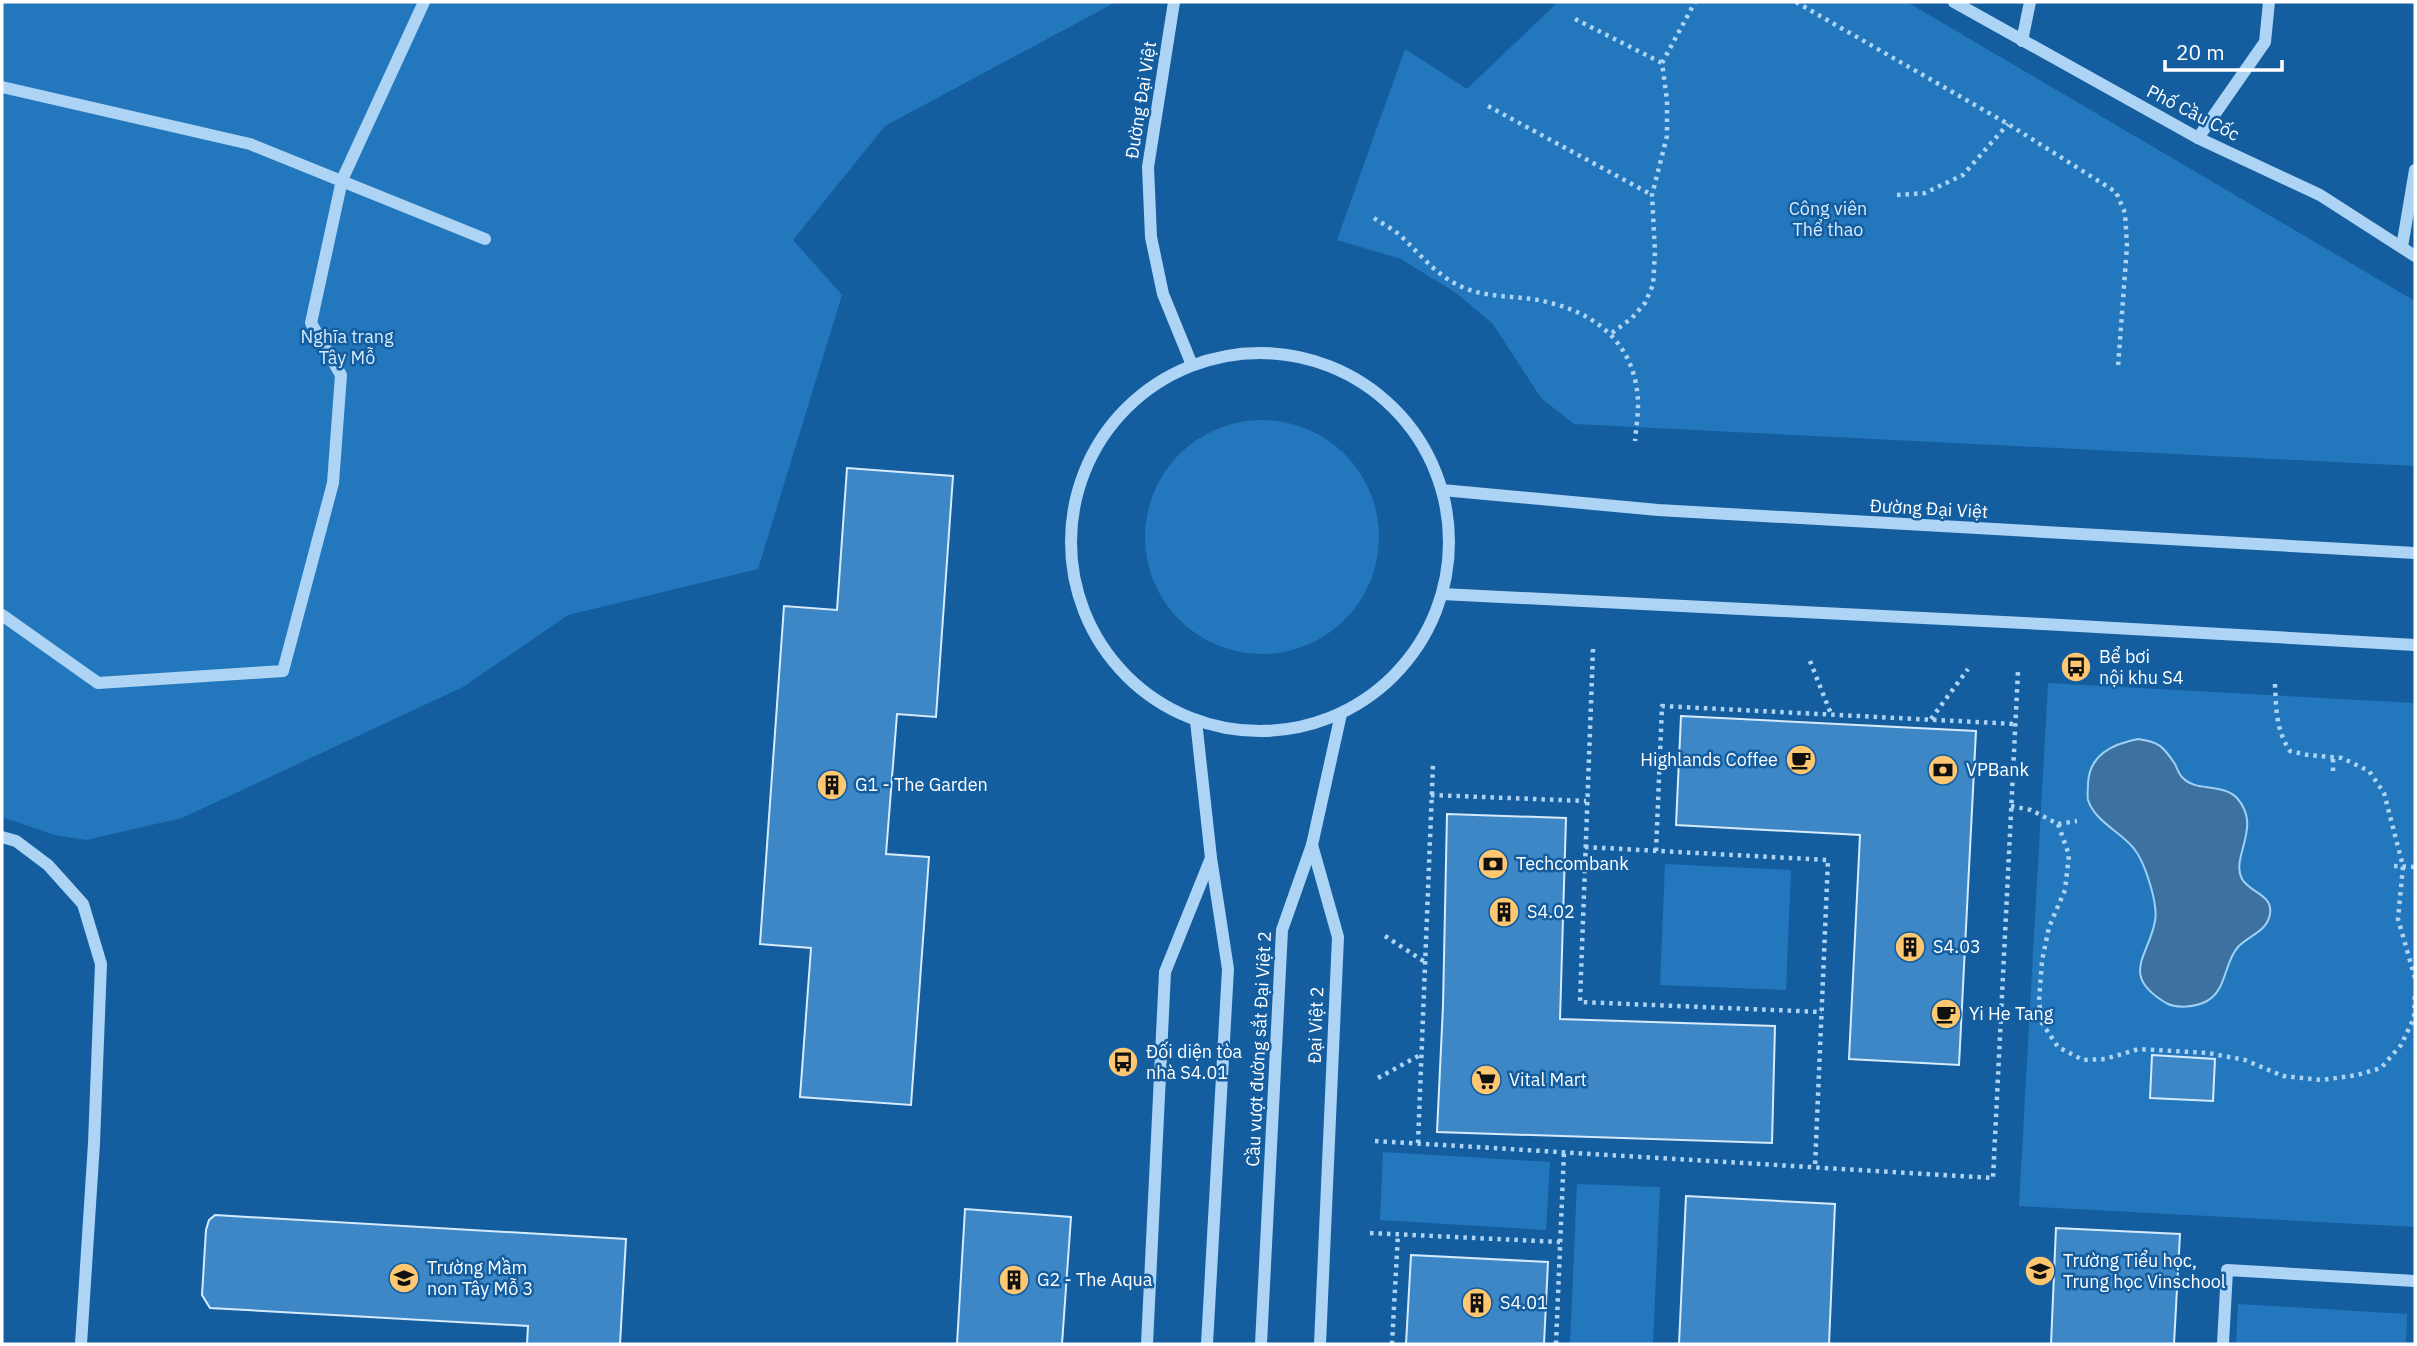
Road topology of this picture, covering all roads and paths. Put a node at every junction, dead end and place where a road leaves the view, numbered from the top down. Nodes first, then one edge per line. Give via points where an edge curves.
1 (424, 2) edge
2 (1174, 2) edge
3 (1695, 2) edge
4 (1796, 2) edge
5 (1954, 2) edge
6 (2030, 2) edge
7 (2269, 2) edge
8 (1575, 19) dead end
9 (2022, 41) junction
10 (1662, 63) junction
11 (2, 87) edge
12 (1488, 106) dead end
13 (2008, 124) junction
14 (2198, 138) junction
15 (2415, 170) edge
16 (342, 180) junction
17 (1651, 195) junction
18 (1897, 195) dead end
19 (1374, 218) dead end
20 (485, 239) dead end
21 (2402, 247) junction
22 (2415, 256) edge
23 (1612, 333) junction
24 (1192, 365) junction
25 (2118, 367) dead end
26 (1635, 442) dead end
27 (1442, 490) junction
28 (2415, 553) edge
29 (1442, 594) junction
30 (2, 615) edge
31 (2415, 645) edge
32 (1593, 649) dead end
33 (1810, 661) dead end
34 (1968, 669) dead end
35 (2018, 671) dead end
36 (2275, 684) dead end
37 (1341, 714) junction
38 (1831, 714) junction
39 (1930, 720) junction
40 (1196, 721) junction
41 (2015, 724) junction
42 (2333, 757) junction
43 (1433, 764) dead end
44 (2333, 771) dead end
45 (1431, 795) junction
46 (1587, 801) junction
47 (2011, 806) junction
48 (2077, 821) dead end
49 (2058, 824) junction
50 (2, 837) edge
51 (1312, 845) junction
52 (1585, 847) junction
53 (1656, 851) junction
54 (1211, 858) junction
55 (2394, 866) dead end
56 (2403, 866) junction
57 (2415, 867) edge
58 (1385, 936) dead end
59 (1425, 962) junction
60 (2415, 978) edge
61 (2415, 992) edge
62 (1822, 1012) junction
63 (1422, 1054) junction
64 (1378, 1078) dead end
65 (1375, 1141) dead end
66 (1418, 1143) junction
67 (1564, 1152) junction
68 (1815, 1167) junction
69 (1370, 1233) dead end
70 (1398, 1234) junction
71 (1560, 1242) junction
72 (2415, 1281) edge
73 (81, 1344) edge
74 (1147, 1344) edge
75 (1207, 1344) edge
76 (1261, 1344) edge
77 (1320, 1344) edge
78 (1392, 1344) edge
79 (1556, 1344) edge
80 (2223, 1344) edge

1 - 16 street
2 - 24 street, Đường Đại Việt via 1148,167 1152,237 1163,294
3 - 10 path
4 - 13 path
5 - 9 street, Phố Cầu Cốc
6 - 9 street
7 - 14 street via 2265,42
8 - 10 path
9 - 14 street, Phố Cầu Cốc
10 - 17 path via 1667,136
11 - 16 street via 250,144
12 - 17 path
13 - 18 path via 1963,175 1925,193
13 - 25 path via 2116,192 2125,213 2127,246
14 - 21 street, Phố Cầu Cốc via 2320,195
15 - 21 street
16 - 20 street
16 - 30 street via 311,323 341,375 333,483 283,671 97,683
17 - 23 path via 1653,285 1645,303
19 - 23 path via 1399,234 1444,279 1469,290 1551,303 1587,316
21 - 22 street, Phố Cầu Cốc
23 - 26 path via 1636,382
24 - 27 street via 1260,351 1321,362 1374,390 1416,434
24 - 40 street via 1147,389 1105,430 1079,482 1070,540 1079,598 1104,651 1144,693
27 - 28 street, Đường Đại Việt via 1658,510
27 - 29 street via 1448,559
29 - 31 street
29 - 37 street via 1421,643 1385,684
32 - 46 path
33 - 38 path
34 - 39 path
35 - 41 path
36 - 42 path via 2278,726 2290,751
37 - 40 street via 1294,730 1245,731
37 - 51 street, Đại Việt 2
38 - 39 path
38 - 53 path via 1662,706
39 - 41 path
40 - 54 street
41 - 47 path
42 - 44 path
42 - 56 path via 2369,771 2384,793
43 - 45 path
45 - 46 path
45 - 59 path
46 - 52 path
47 - 49 path
47 - 68 path via 1993,1178
48 - 49 path
49 - 61 path via 2069,855 2065,890 2046,938 2039,1001 2042,1023 2058,1047 2083,1060 2139,1049 2220,1055 2283,1076 2322,1080 2357,1075 2381,1068 2401,1045 2414,1018
50 - 73 street via 16,841 48,865 83,904 101,964
51 - 76 street, Cầu vượt đường sắt Đại Việt 2 via 1282,930
51 - 77 street, Đại Việt 2 via 1338,937
52 - 53 path
52 - 62 path via 1580,1002
53 - 62 path via 1828,860
54 - 74 street via 1165,972
54 - 75 street, Cầu vượt đường sắt Đại Việt 2 via 1228,969
55 - 56 path
56 - 57 path
56 - 60 path via 2398,919
58 - 59 path
59 - 63 path
62 - 68 path
63 - 64 path
63 - 66 path
65 - 66 path
66 - 67 path
67 - 68 path
67 - 71 path
69 - 70 path
70 - 71 path
70 - 78 path
71 - 79 path
72 - 80 street via 2227,1270

